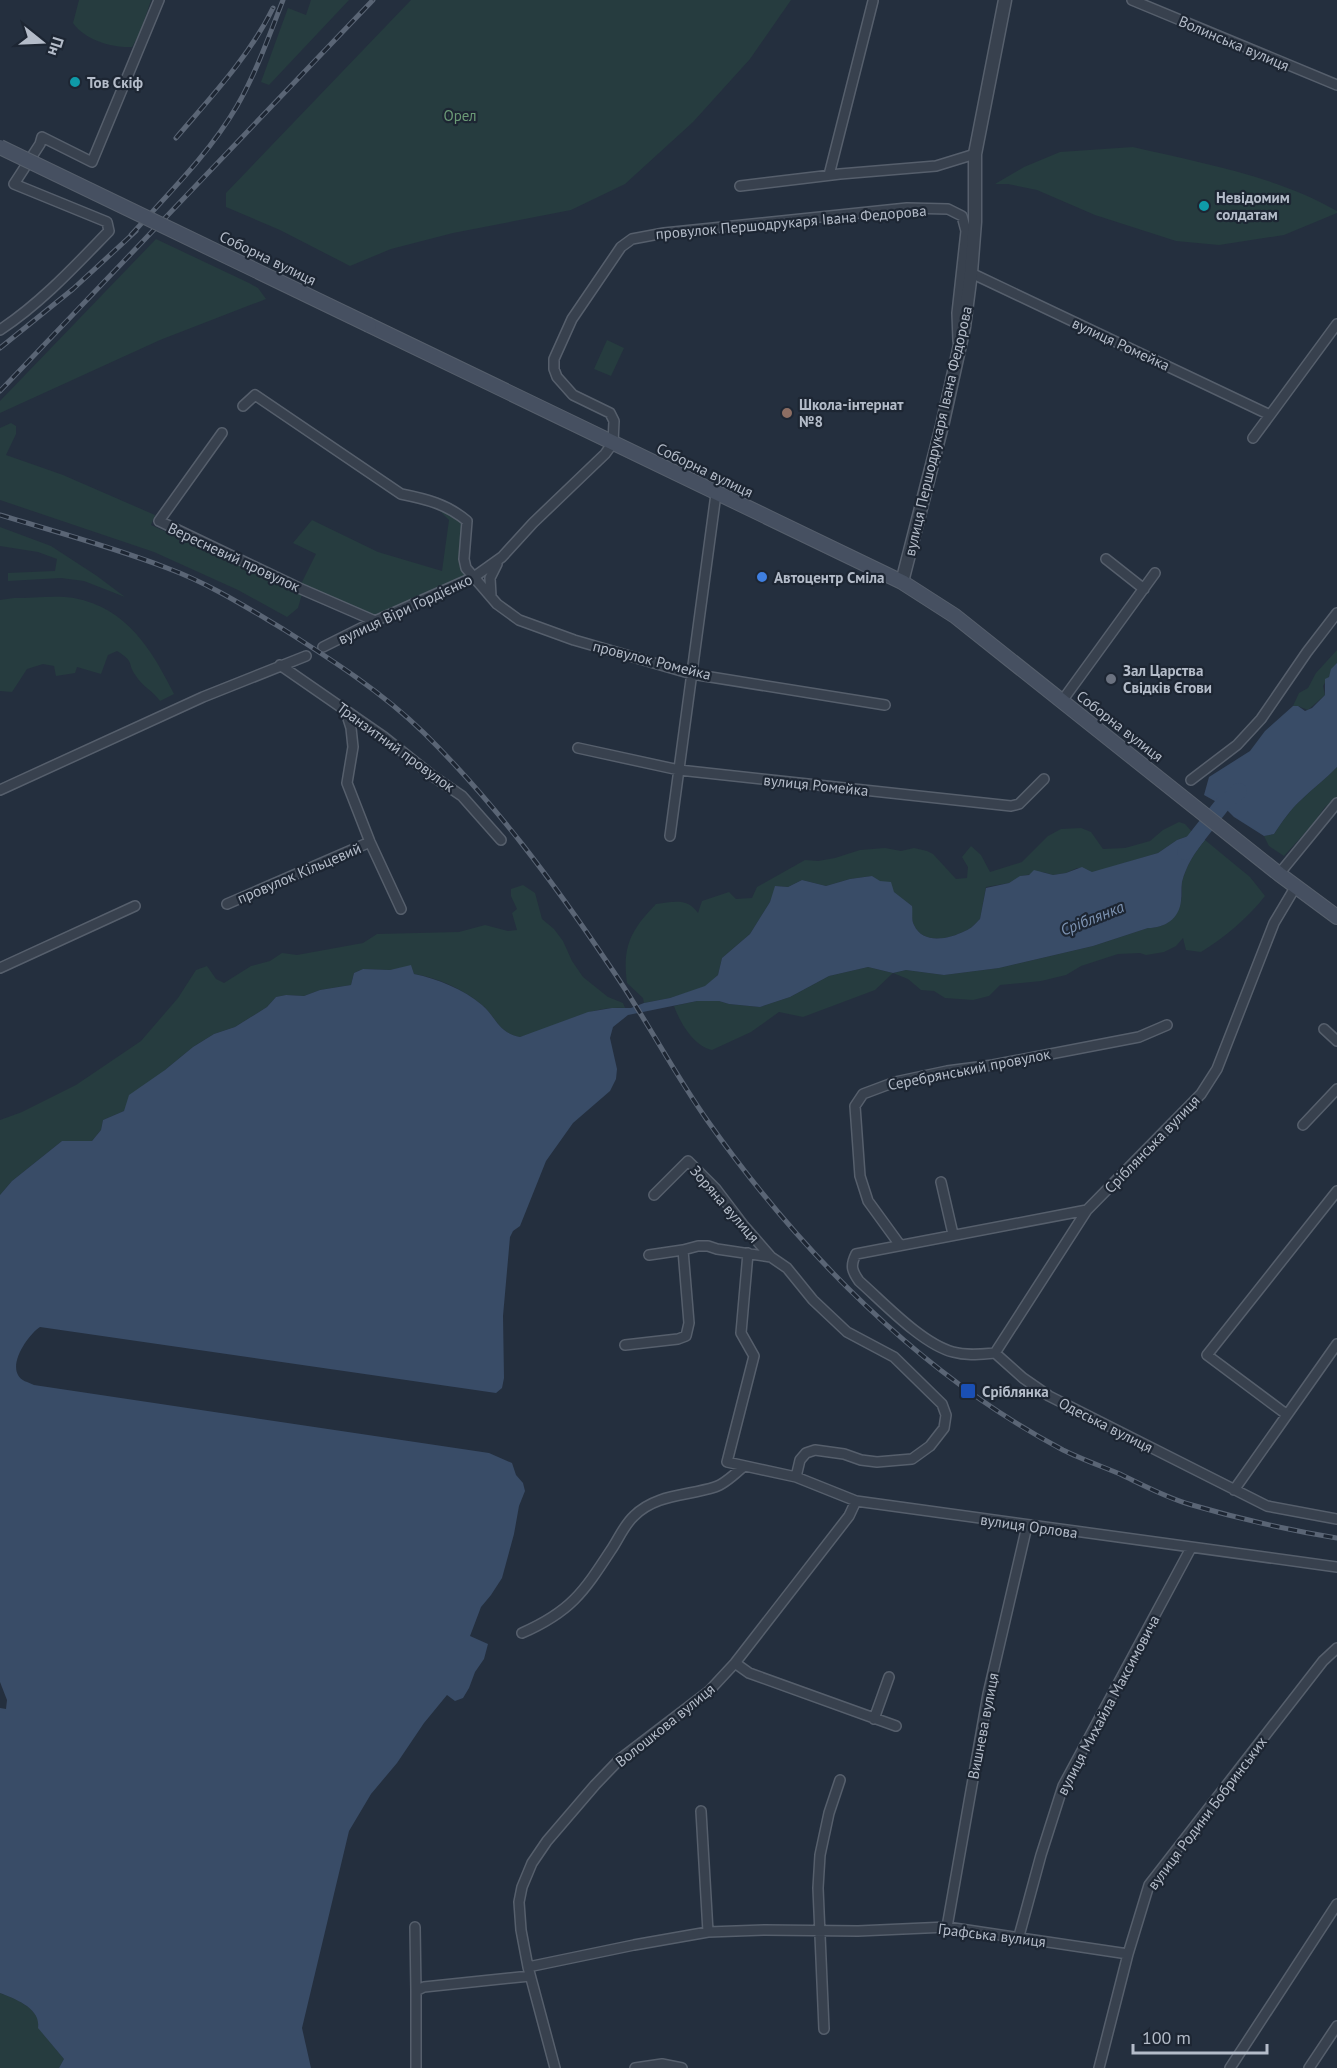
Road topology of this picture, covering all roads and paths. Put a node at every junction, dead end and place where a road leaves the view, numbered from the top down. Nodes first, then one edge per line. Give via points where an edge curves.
1 (159, 0) edge
2 (1005, 0) edge
3 (1132, 0) edge
4 (873, 2) dead end
5 (1337, 85) edge
6 (0, 147) edge
7 (975, 157) junction
8 (829, 175) junction
9 (740, 186) dead end
10 (971, 273) junction
11 (1337, 324) edge
12 (0, 330) edge
13 (958, 352) junction
14 (243, 406) dead end
15 (1270, 415) junction
16 (222, 433) dead end
17 (1253, 438) dead end
18 (613, 443) junction
19 (716, 494) junction
20 (502, 557) junction
21 (1106, 559) dead end
22 (1155, 573) dead end
23 (474, 577) junction
24 (902, 582) junction
25 (1144, 589) junction
26 (492, 598) junction
27 (1337, 613) edge
28 (375, 621) junction
29 (323, 647) dead end
30 (306, 656) dead end
31 (280, 665) junction
32 (692, 674) junction
33 (1062, 701) junction
34 (885, 705) dead end
35 (345, 709) junction
36 (578, 748) dead end
37 (679, 770) junction
38 (1044, 779) dead end
39 (1191, 780) dead end
40 (0, 789) edge
41 (1337, 803) edge
42 (670, 836) dead end
43 (501, 840) dead end
44 (370, 842) junction
45 (1279, 874) junction
46 (1296, 886) junction
47 (227, 904) dead end
48 (135, 906) dead end
49 (401, 909) dead end
50 (1337, 917) edge
51 (0, 968) edge
52 (1167, 1025) dead end
53 (1324, 1029) dead end
54 (1337, 1041) edge
55 (1337, 1089) edge
56 (1303, 1125) dead end
57 (941, 1182) dead end
58 (1337, 1191) edge
59 (654, 1195) dead end
60 (1087, 1210) junction
61 (953, 1234) junction
62 (900, 1245) junction
63 (683, 1250) junction
64 (748, 1253) junction
65 (649, 1255) dead end
66 (771, 1257) junction
67 (1337, 1344) edge
68 (625, 1345) dead end
69 (995, 1353) junction
70 (1286, 1414) junction
71 (727, 1462) joint
72 (744, 1466) junction
73 (795, 1477) junction
74 (1234, 1490) junction
75 (856, 1501) junction
76 (1337, 1519) edge
77 (1027, 1526) junction
78 (1191, 1548) junction
79 (1337, 1566) edge
80 (522, 1633) dead end
81 (1337, 1648) edge
82 (735, 1663) junction
83 (889, 1677) dead end
84 (874, 1719) junction
85 (896, 1726) dead end
86 (840, 1780) dead end
87 (701, 1811) dead end
88 (1337, 1904) edge
89 (415, 1927) dead end
90 (947, 1927) junction
91 (708, 1932) junction
92 (820, 1932) junction
93 (1019, 1936) junction
94 (1128, 1954) junction
95 (529, 1972) junction
96 (416, 1991) junction
97 (1337, 2026) edge
98 (824, 2029) dead end
99 (416, 2068) edge
100 (555, 2068) edge
101 (635, 2068) edge
102 (682, 2068) edge
103 (1099, 2068) edge
104 (1230, 2068) edge
105 (1310, 2068) edge

1 - 12 street via 92,162 42,137 14,184 107,222 109,231 26,313
2 - 7 street
3 - 5 street, Волинська вулиця
4 - 8 street
6 - 18 main road, Соборна вулиця, bridge
7 - 8 street via 936,166
7 - 10 street, вулиця Першодрукаря Івана Федорова
8 - 9 street
10 - 13 street, вулиця Першодрукаря Івана Федорова
10 - 15 street, вулиця Ромейка
11 - 15 street
13 - 18 street, провулок Першодрукаря Івана Федорова via 957,313 966,231 962,216 948,209 907,208 632,239 621,247 572,319 554,359 557,377 573,395 610,413 614,421
13 - 24 street, вулиця Першодрукаря Івана Федорова
14 - 23 street via 255,395 401,494 454,510 467,521 464,565
15 - 17 street
16 - 28 street, Вересневий провулок via 159,521
18 - 19 main road, Соборна вулиця
18 - 20 street, вулиця Віри Гордієнко
19 - 24 main road, Соборна вулиця
19 - 32 street
20 - 23 street, вулиця Віри Гордієнко
20 - 26 street via 490,578
21 - 25 street
22 - 25 street
23 - 26 street, провулок Ромейка
23 - 28 street, вулиця Віри Гордієнко
24 - 33 main road, Соборна вулиця via 955,616
25 - 33 street
26 - 32 street, провулок Ромейка via 519,620 544,630
27 - 39 street via 1261,718 1237,745
28 - 29 street, вулиця Віри Гордієнко
30 - 31 street
31 - 35 street, Транзитний провулок
31 - 40 street
32 - 34 street, провулок Ромейка
32 - 37 street
33 - 45 main road, Соборна вулиця
35 - 43 street, Транзитний провулок via 462,795
35 - 44 street, провулок Кільцевий via 353,747 347,783
36 - 37 street, вулиця Ромейка
37 - 38 street, вулиця Ромейка via 1011,806 1019,804
37 - 42 street
41 - 45 street
44 - 47 street, провулок Кільцевий
44 - 49 street, провулок Кільцевий
45 - 46 main road, Соборна вулиця
46 - 50 main road, Соборна вулиця
46 - 60 street, Сріблянська вулиця via 1274,923 1212,1077 1201,1094
48 - 51 street
52 - 62 street, Серебрянський провулок via 1140,1037 947,1071 863,1094 855,1106 860,1176 868,1201
53 - 54 street
55 - 56 street
57 - 61 street
58 - 70 street via 1207,1355
59 - 66 street, Зоряна вулиця via 688,1161
60 - 61 street
60 - 69 street, Сріблянська вулиця
61 - 62 street
62 - 69 street via 856,1254 852,1271 928,1341 952,1352
63 - 64 street, Зоряна вулиця via 708,1246
63 - 65 street, Зоряна вулиця
63 - 68 street via 689,1323 686,1336
64 - 66 street, Зоряна вулиця
64 - 71 street, Зоряна вулиця via 741,1332 754,1356
66 - 73 street, Зоряна вулиця via 788,1268 813,1300 847,1332 906,1367 942,1404 946,1415 944,1428 930,1446 912,1459 869,1461 815,1450 800,1460
67 - 70 street
69 - 74 street, Одеська вулиця via 1049,1396
70 - 74 street
71 - 72 street, вулиця Орлова
72 - 73 street, вулиця Орлова
72 - 80 street via 717,1487 652,1503 633,1517 573,1602 546,1623
73 - 75 street, вулиця Орлова
74 - 76 street, Одеська вулиця via 1267,1506
75 - 77 street, вулиця Орлова
75 - 82 street, Волошкова вулиця via 849,1516
77 - 78 street, вулиця Орлова
77 - 90 street, Вишнева вулиця via 988,1694
78 - 79 street, вулиця Орлова
78 - 93 street, вулиця Михайла Максимовича via 1063,1786
81 - 94 street, вулиця Родини Бобринських via 1149,1885
82 - 84 street via 749,1673
82 - 95 street, Волошкова вулиця via 709,1691 620,1759 532,1863 519,1902
83 - 84 street
84 - 85 street
86 - 92 street via 828,1813 820,1856
87 - 91 street
88 - 104 street
89 - 96 street
90 - 92 street, Графська вулиця
90 - 93 street, Графська вулиця
91 - 92 street, Графська вулиця
91 - 95 street, Графська вулиця via 634,1945
92 - 98 street
93 - 94 street, Графська вулиця
94 - 103 street, вулиця Родини Бобринських
95 - 96 street, Графська вулиця
95 - 100 street, Волошкова вулиця
96 - 99 street
97 - 105 street
101 - 102 street via 662,2064

